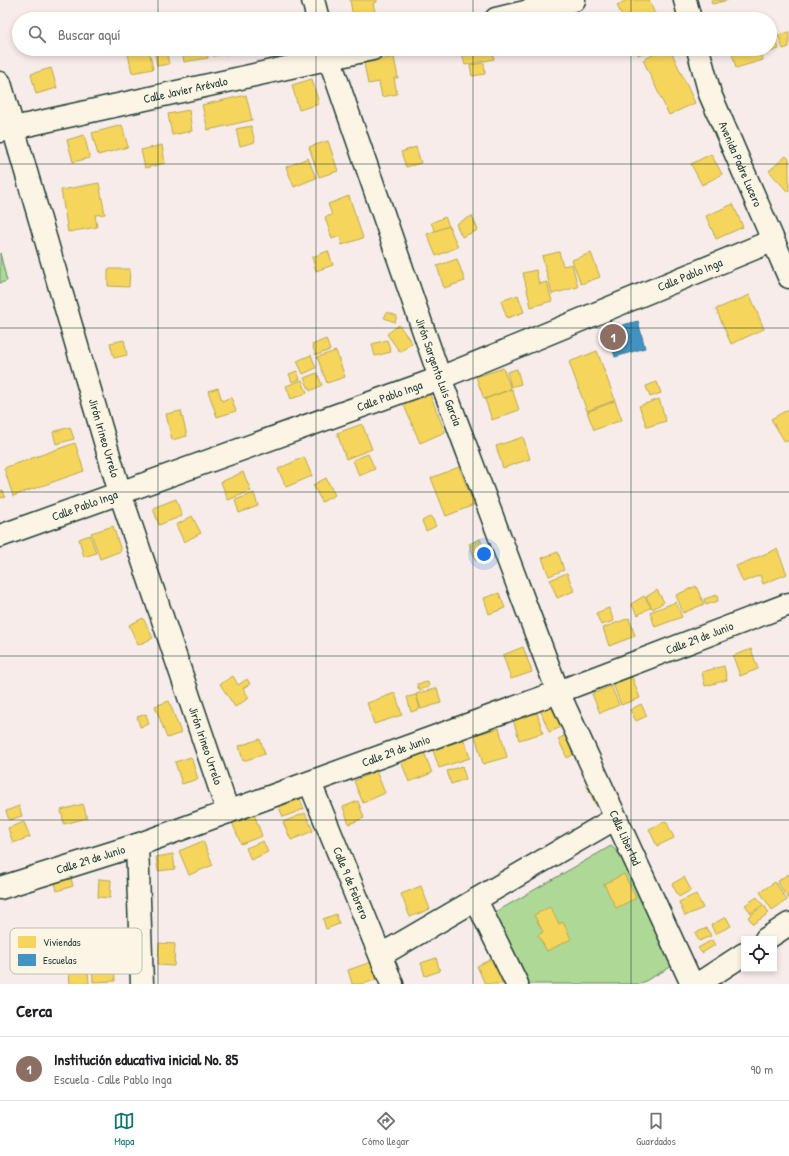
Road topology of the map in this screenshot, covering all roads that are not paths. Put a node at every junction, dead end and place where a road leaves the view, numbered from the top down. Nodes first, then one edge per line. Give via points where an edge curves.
1 (313, 0) edge
2 (574, 0) edge
3 (685, 0) edge
4 (316, 12) edge
5 (525, 12) edge
6 (688, 12) edge
7 (319, 56) edge
8 (328, 56) edge
9 (700, 56) edge
10 (0, 83) edge
11 (7, 130) edge
12 (772, 241) junction
13 (789, 277) edge
14 (440, 378) junction
15 (120, 493) junction
16 (0, 536) edge
17 (789, 604) edge
18 (558, 692) junction
19 (310, 782) junction
20 (228, 812) junction
21 (616, 818) junction
22 (137, 845) junction
23 (0, 888) edge
24 (476, 900) junction
25 (789, 924) edge
26 (140, 928) edge
27 (771, 936) edge
28 (381, 955) junction
29 (741, 956) edge
30 (142, 974) edge
31 (142, 984) edge
32 (392, 984) edge
33 (517, 984) edge
34 (692, 984) edge
35 (698, 984) edge

1 - 4 street
2 - 5 street
3 - 6 street
7 - 11 street, Calle Javier Arévalo
8 - 14 street, Jirón Sargento Luis García
9 - 12 street, Avenida Padre Lucero via 710,94 760,206
10 - 11 street, Jirón Irineo Urrelo
11 - 15 street, Jirón Irineo Urrelo
12 - 13 street, Avenida Padre Lucero
12 - 14 street, Calle Pablo Inga
14 - 15 street, Calle Pablo Inga
14 - 18 street, Jirón Sargento Luis García
15 - 16 street, Calle Pablo Inga
15 - 20 street, Jirón Irineo Urrelo
17 - 18 street, Calle 29 de Junio
18 - 19 street, Calle 29 de Junio
18 - 21 street, Calle Libertad
19 - 20 street, Calle 29 de Junio
19 - 28 street, Calle 9 de Febrero
20 - 22 street, Calle 29 de Junio
21 - 24 street
21 - 34 street, Calle Libertad
22 - 23 street, Calle 29 de Junio
22 - 26 street
24 - 28 street
24 - 33 street
25 - 27 street
28 - 32 street, Calle 9 de Febrero
29 - 35 street
30 - 31 street

